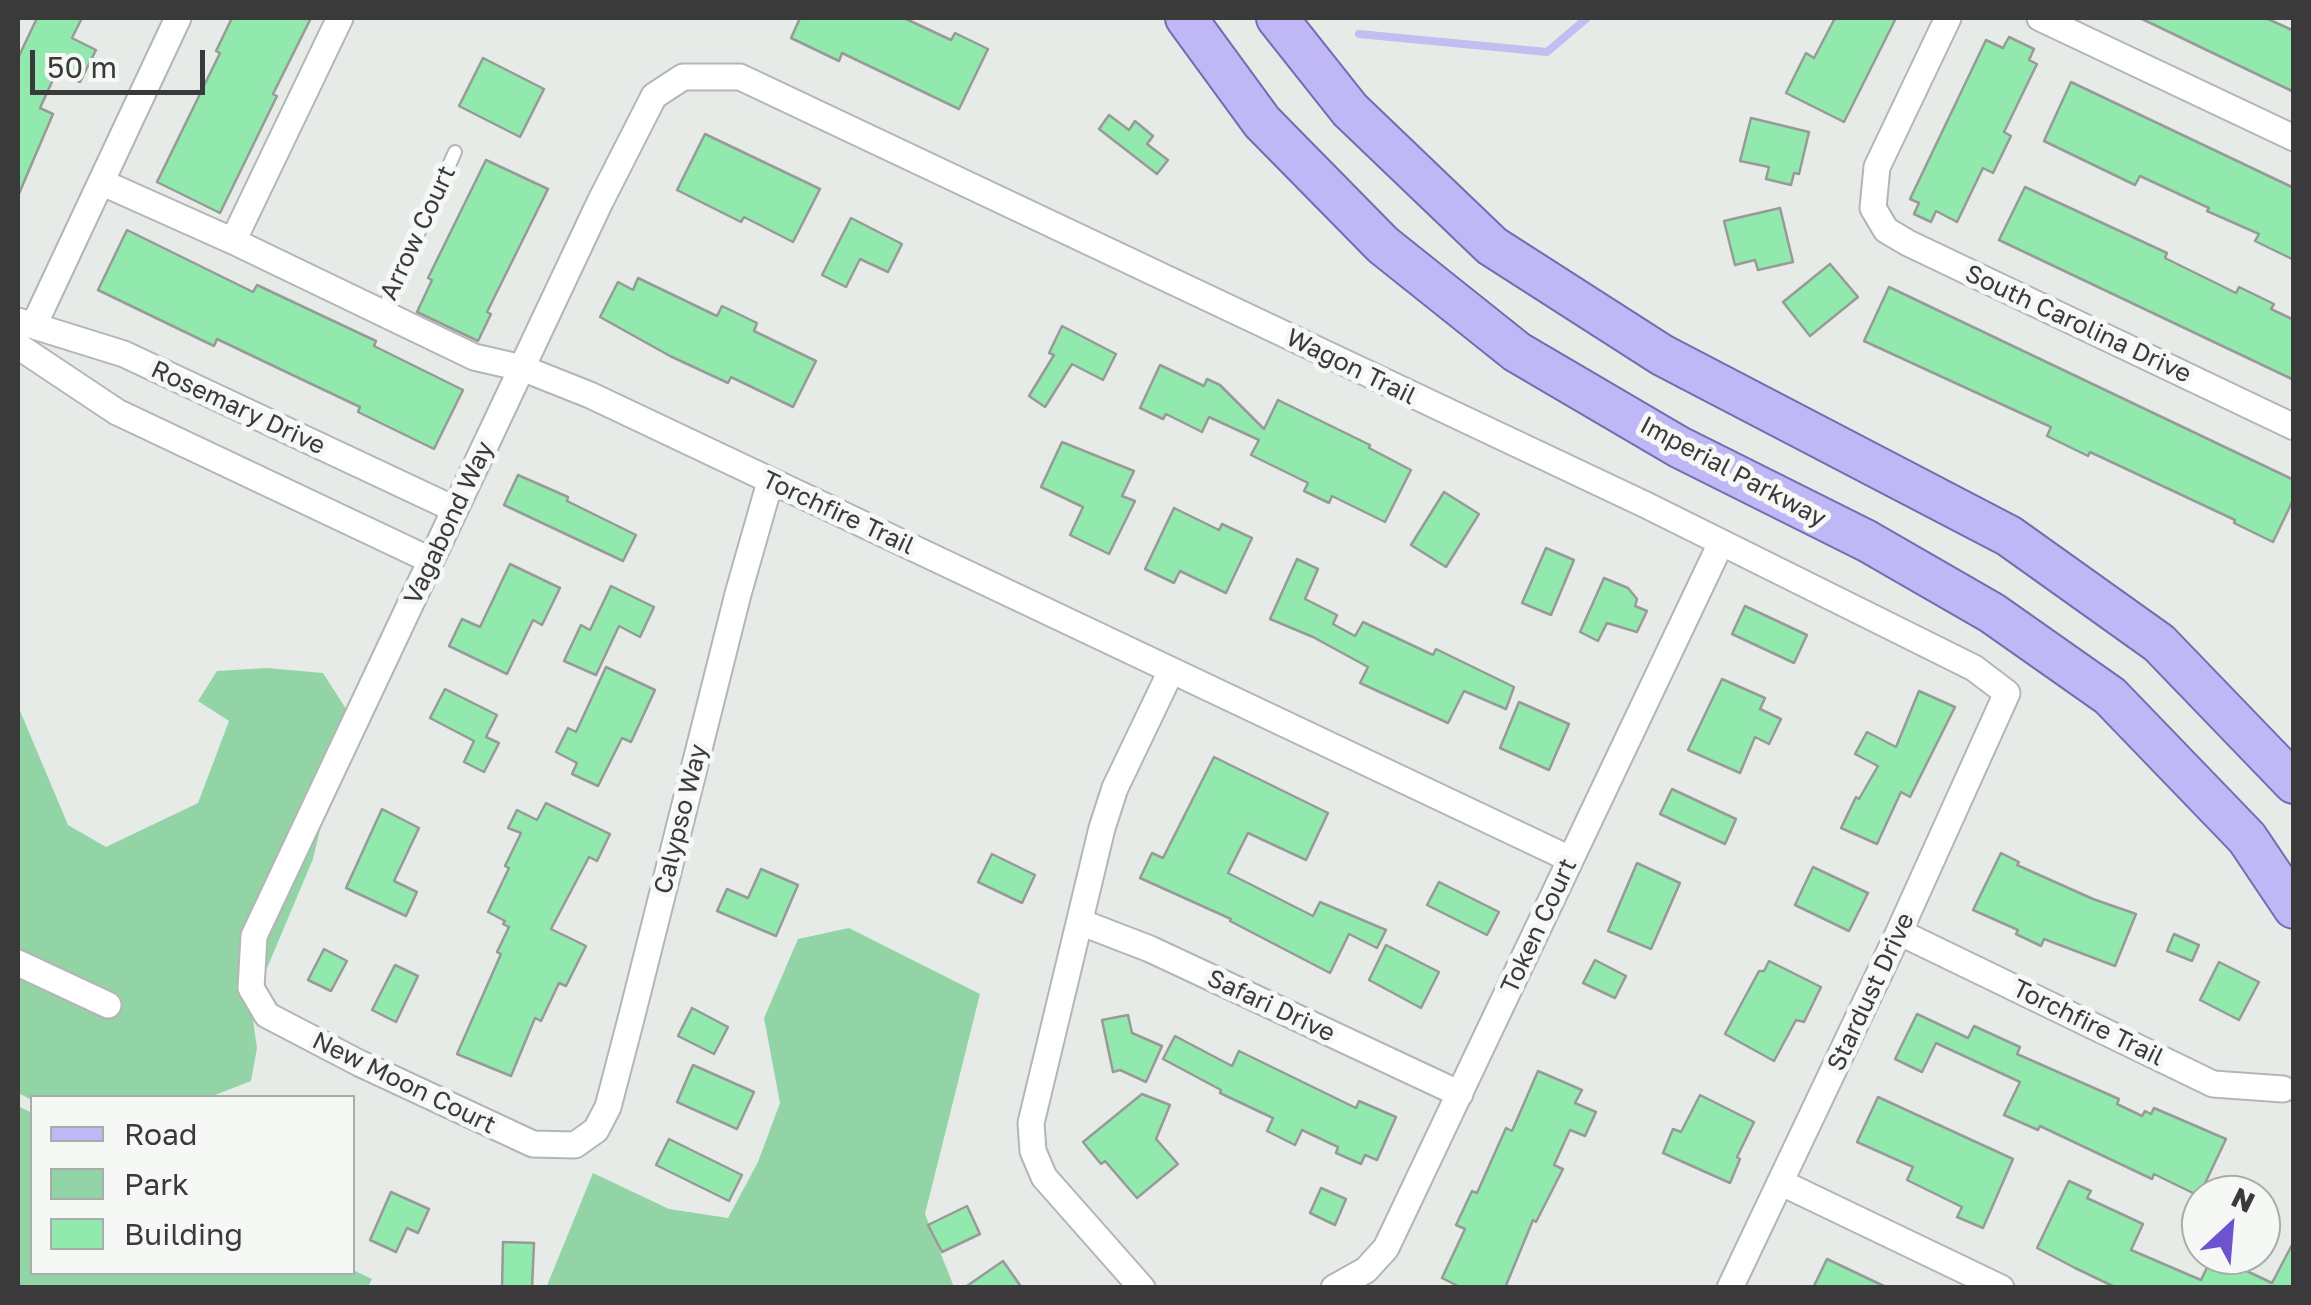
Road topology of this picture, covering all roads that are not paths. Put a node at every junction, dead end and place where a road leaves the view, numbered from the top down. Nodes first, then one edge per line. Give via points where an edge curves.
1 (178, 18) edge
2 (340, 18) edge
3 (1186, 18) edge
4 (1277, 18) edge
5 (1948, 18) edge
6 (2040, 18) edge
7 (683, 77) joint
8 (2294, 138) edge
9 (455, 152) dead end
10 (101, 182) junction
11 (233, 241) junction
12 (382, 313) junction
13 (26, 323) edge
14 (18, 348) edge
15 (522, 368) junction
16 (2294, 427) edge
17 (770, 482) junction
18 (454, 509) junction
19 (1721, 543) junction
20 (430, 560) junction
21 (1171, 671) junction
22 (2007, 694) joint
23 (2294, 783) edge
24 (1570, 859) junction
25 (2294, 908) edge
26 (1080, 922) junction
27 (1899, 932) junction
28 (18, 963) edge
29 (251, 988) joint
30 (108, 1005) dead end
31 (2284, 1089) dead end
32 (1460, 1094) junction
33 (576, 1146) joint
34 (1782, 1183) junction
35 (1142, 1288) edge
36 (1334, 1288) edge
37 (1730, 1288) edge
38 (2001, 1288) edge

1 - 10 street
2 - 11 street
3 - 25 main road, Imperial Parkway via 1262,122 1412,269 1517,352 1992,613 2110,696 2247,838
4 - 23 main road via 1350,110 1492,246 1662,355 2009,536 2159,643
5 - 16 street, South Carolina Drive via 1877,168 1874,208 1886,230
6 - 8 street
7 - 15 street, Vagabond Way via 654,96
7 - 19 street, Wagon Trail via 740,77 778,94
9 - 12 lane, Arrow Court
10 - 11 street, Torchfire Trail
10 - 13 street
11 - 12 street, Torchfire Trail
12 - 15 street, Torchfire Trail via 474,357
13 - 18 street, Rosemary Drive via 124,354
14 - 20 street via 117,412
15 - 17 street, Torchfire Trail
15 - 18 street, Vagabond Way
17 - 21 street, Torchfire Trail
17 - 33 street, Calypso Way via 608,1107 596,1130
18 - 20 street, Vagabond Way
19 - 22 street, Wagon Trail via 1974,668
19 - 24 street, Token Court
20 - 29 street, Vagabond Way via 254,936
21 - 24 street, Torchfire Trail
21 - 26 street via 1115,788
22 - 27 street, Stardust Drive
24 - 32 street, Token Court
26 - 32 street, Safari Drive
26 - 35 street via 1032,1123 1033,1151 1044,1177
27 - 31 street, Torchfire Trail via 2214,1084
27 - 34 street, Stardust Drive
28 - 30 street
29 - 33 street, New Moon Court via 268,1015 360,1063 533,1144
32 - 36 street, Token Court via 1386,1248 1366,1270
34 - 37 street, Stardust Drive
34 - 38 street

